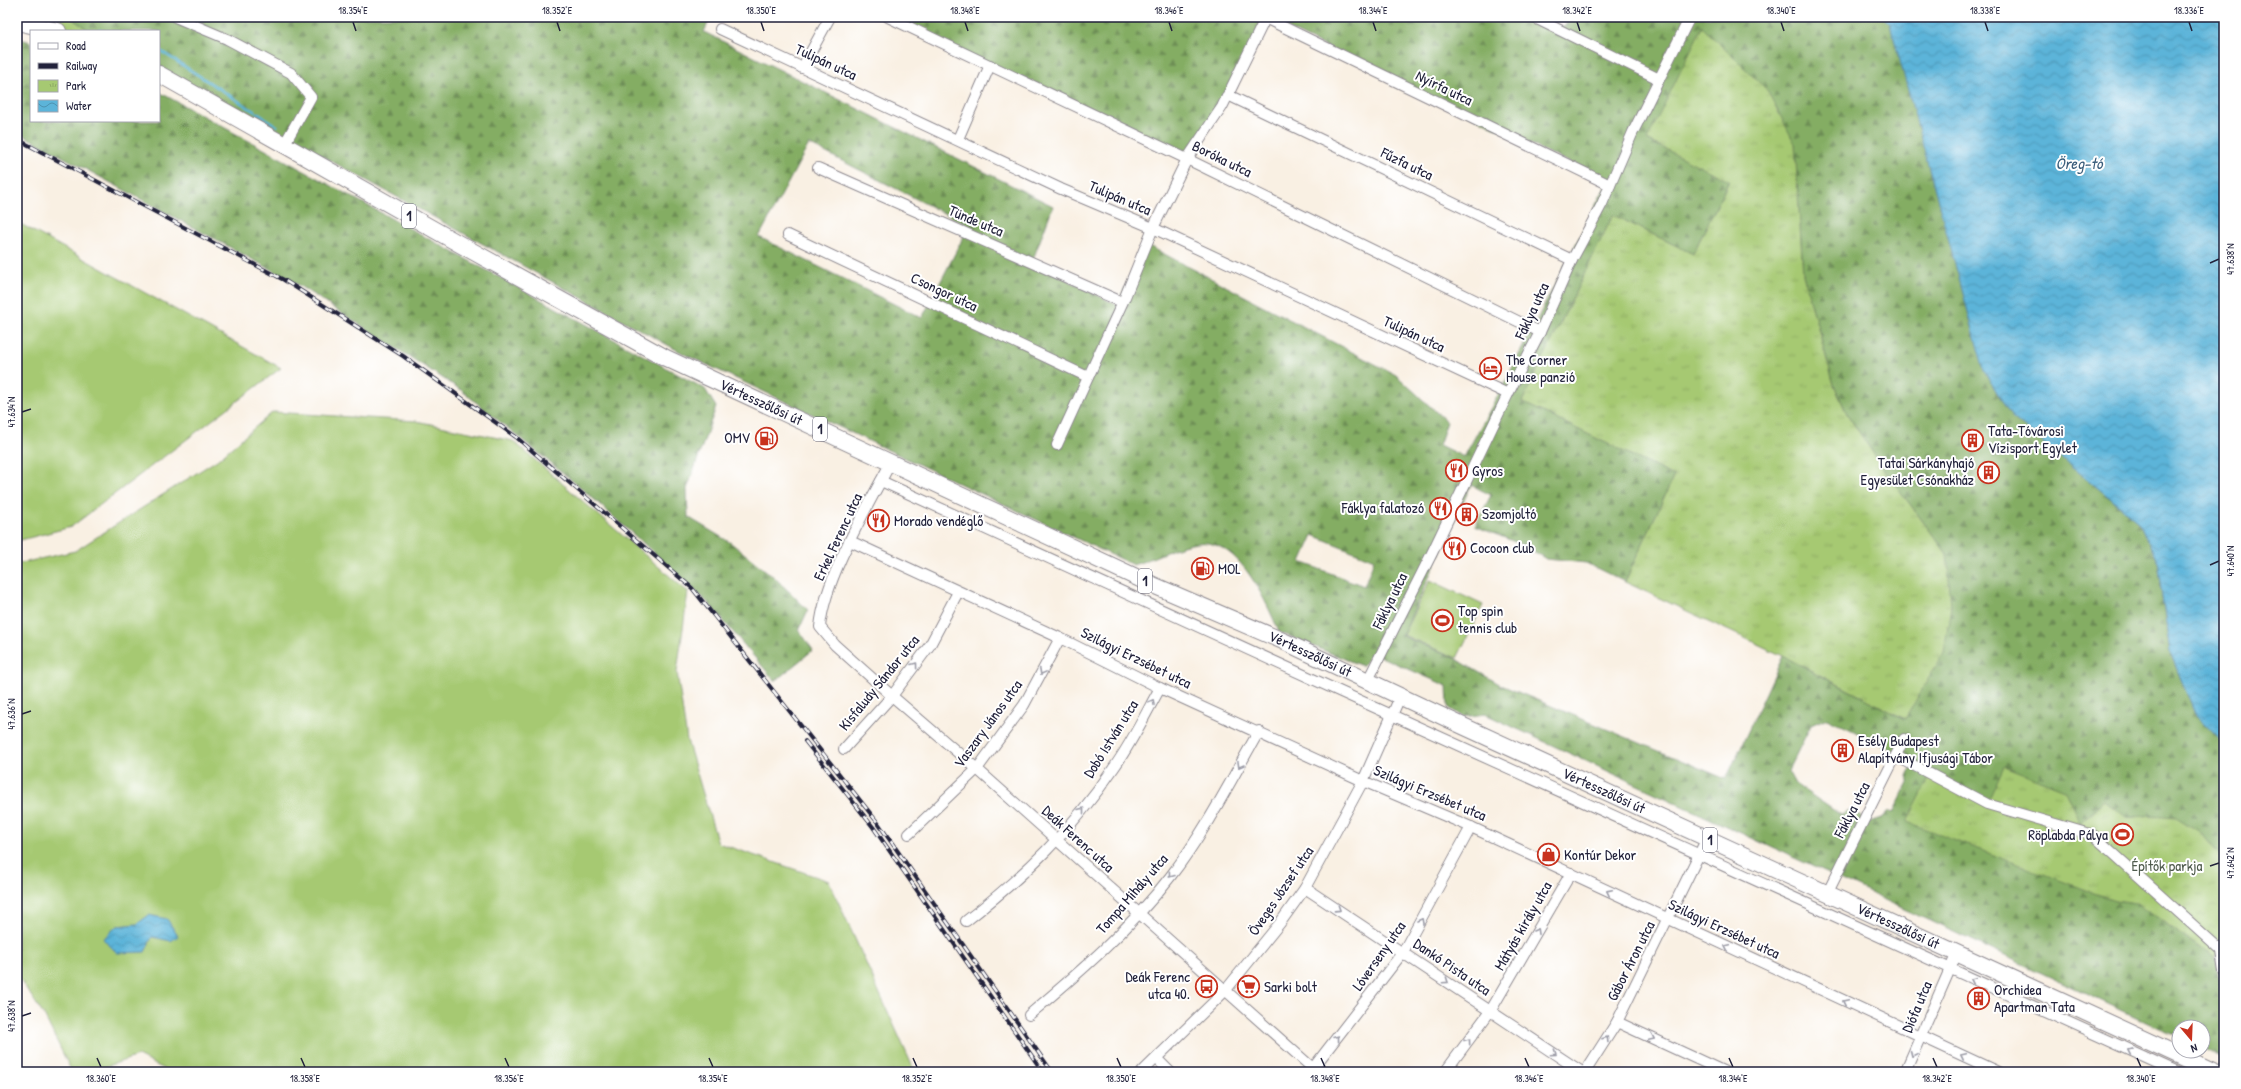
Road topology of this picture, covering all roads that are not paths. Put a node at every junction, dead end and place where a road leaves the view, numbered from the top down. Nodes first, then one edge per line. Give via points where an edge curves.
1 (175, 17) edge
2 (830, 17) edge
3 (888, 17) edge
4 (1533, 17) edge
5 (1690, 17) edge
6 (1265, 18) edge
7 (17, 22) edge
8 (720, 29) dead end
9 (53, 30) edge
10 (990, 65) junction
11 (802, 68) junction
12 (160, 75) edge
13 (1659, 79) junction
14 (1228, 94) junction
15 (958, 139) junction
16 (284, 144) junction
17 (1187, 159) junction
18 (818, 168) dead end
19 (1610, 185) junction
20 (1153, 228) junction
21 (788, 234) dead end
22 (1572, 260) junction
23 (1122, 302) junction
24 (1540, 332) junction
25 (1088, 377) junction
26 (1508, 394) junction
27 (1057, 445) dead end
28 (891, 462) junction
29 (881, 481) junction
30 (993, 510) junction
31 (985, 529) junction
32 (850, 541) junction
33 (958, 592) junction
34 (820, 627) joint
35 (1060, 638) junction
36 (1368, 680) junction
37 (1160, 688) junction
38 (892, 696) junction
39 (1400, 697) junction
40 (1393, 715) junction
41 (1259, 731) junction
42 (1904, 739) dead end
43 (844, 750) dead end
44 (1896, 756) junction
45 (977, 769) junction
46 (1363, 781) junction
47 (1471, 827) junction
48 (909, 834) dead end
49 (1707, 838) junction
50 (1058, 841) junction
51 (1699, 855) junction
52 (1571, 873) junction
53 (1305, 888) junction
54 (1827, 894) junction
55 (1138, 914) junction
56 (1668, 920) junction
57 (966, 921) dead end
58 (2223, 950) edge
59 (1404, 952) junction
60 (1957, 954) junction
61 (1950, 970) junction
62 (2224, 971) edge
63 (1226, 991) junction
64 (1491, 1010) junction
65 (1029, 1015) dead end
66 (1617, 1022) junction
67 (1921, 1037) junction
68 (1157, 1059) junction
69 (2224, 1067) edge
70 (1313, 1071) edge
71 (1142, 1072) edge
72 (1170, 1072) edge
73 (1445, 1072) edge
74 (1582, 1072) edge
75 (1585, 1072) edge
76 (1725, 1072) edge
77 (1905, 1072) edge
78 (1998, 1072) edge
79 (2178, 1072) edge
80 (2215, 1072) edge
81 (2222, 1072) edge

1 - 16 street via 227,39 291,73 311,97
2 - 11 street
3 - 10 street, Boróka utca
4 - 13 street
5 - 13 street, Fáklya utca
6 - 14 street
6 - 19 street, Nyírfa utca
7 - 9 main road
8 - 11 street, Tulipán utca
10 - 15 street
10 - 17 street, Boróka utca
11 - 15 street, Tulipán utca
12 - 16 main road, 1
13 - 19 street, Fáklya utca
14 - 17 street via 1210,128
14 - 22 street, Fűzfa utca
15 - 20 street, Tulipán utca via 1061,189
16 - 28 main road, Vértesszőlősi út / 1 via 666,358
17 - 20 street
17 - 24 street, Boróka utca
18 - 23 street, Tünde utca
19 - 22 street, Fáklya utca
20 - 23 street
20 - 26 street, Tulipán utca
21 - 25 street, Csongor utca
22 - 24 street, Fáklya utca
23 - 25 street
24 - 26 street, Fáklya utca
25 - 27 street
26 - 36 street, Fáklya utca
28 - 29 street, Erkel Ferenc utca
28 - 30 main road, Vértesszőlősi út / 1
29 - 31 street, Vértesszőlősi út
29 - 32 street, Erkel Ferenc utca
30 - 31 street
30 - 36 main road, Vértesszőlősi út / 1 via 1153,585
31 - 40 street, Vértesszőlősi út
32 - 33 street, Szilágyi Erzsébet utca
32 - 34 street, Erkel Ferenc utca via 822,608
33 - 35 street, Szilágyi Erzsébet utca
38 -> 33 street, Kisfaludy Sándor utca via 930,645
34 - 38 street, Deák Ferenc utca via 835,645
35 - 37 street, Szilágyi Erzsébet utca
35 -> 45 street, Vaszary János utca via 1024,705
36 - 39 main road, Vértesszőlősi út / 1
37 - 41 street, Szilágyi Erzsébet utca
50 -> 37 street, Dobó István utca via 1114,769
38 - 43 street, Kisfaludy Sándor utca
38 - 45 street, Deák Ferenc utca
39 - 40 street, Öveges József utca
39 - 49 main road, Vértesszőlősi út / 1
40 - 46 street, Öveges József utca
40 - 51 street, Vértesszőlősi út
41 - 46 street, Szilágyi Erzsébet utca
41 -> 55 street, Tompa Mihály utca via 1211,816 1170,876
42 - 44 street, Fáklya utca
44 - 54 street, Fáklya utca
44 - 58 street via 1987,804 2093,835
45 - 48 street, Vaszary János utca
45 - 50 street, Deák Ferenc utca
46 - 47 street, Szilágyi Erzsébet utca
46 - 53 street, Öveges József utca
47 - 52 street, Szilágyi Erzsébet utca
59 -> 47 street, Lóverseny utca
49 - 51 street, Gábor Áron utca
49 - 54 main road, Vértesszőlősi út / 1
50 - 55 street, Deák Ferenc utca
50 - 57 street, Dobó István utca via 1008,889
51 - 56 street, Gábor Áron utca
51 - 61 street, Vértesszőlősi út
56 -> 52 street, Szilágyi Erzsébet utca
64 -> 52 street, Mátyás király utca
53 -> 59 street, Dankó Pista utca
53 - 63 street, Öveges József utca
54 - 60 main road, Vértesszőlősi út / 1
55 - 63 street, Deák Ferenc utca
55 - 65 street, Tompa Mihály utca via 1094,960
56 - 66 street, Gábor Áron utca
67 -> 56 street, Szilágyi Erzsébet utca
58 - 62 street
59 -> 64 street, Dankó Pista utca
70 -> 59 street, Lóverseny utca
60 - 61 street, Diófa utca
60 - 80 main road, Vértesszőlősi út / 1
61 - 67 street, Diófa utca
79 -> 61 street, Vértesszőlősi út
63 - 68 street, Öveges József utca
63 - 70 street, Deák Ferenc utca
73 -> 64 street, Mátyás király utca
64 -> 74 street, Dankó Pista utca
75 -> 66 street, Gábor Áron utca
66 -> 76 street
67 -> 77 street, Diófa utca
78 -> 67 street, Szilágyi Erzsébet utca
68 - 71 street, Öveges József utca
68 - 72 street
69 - 81 street

